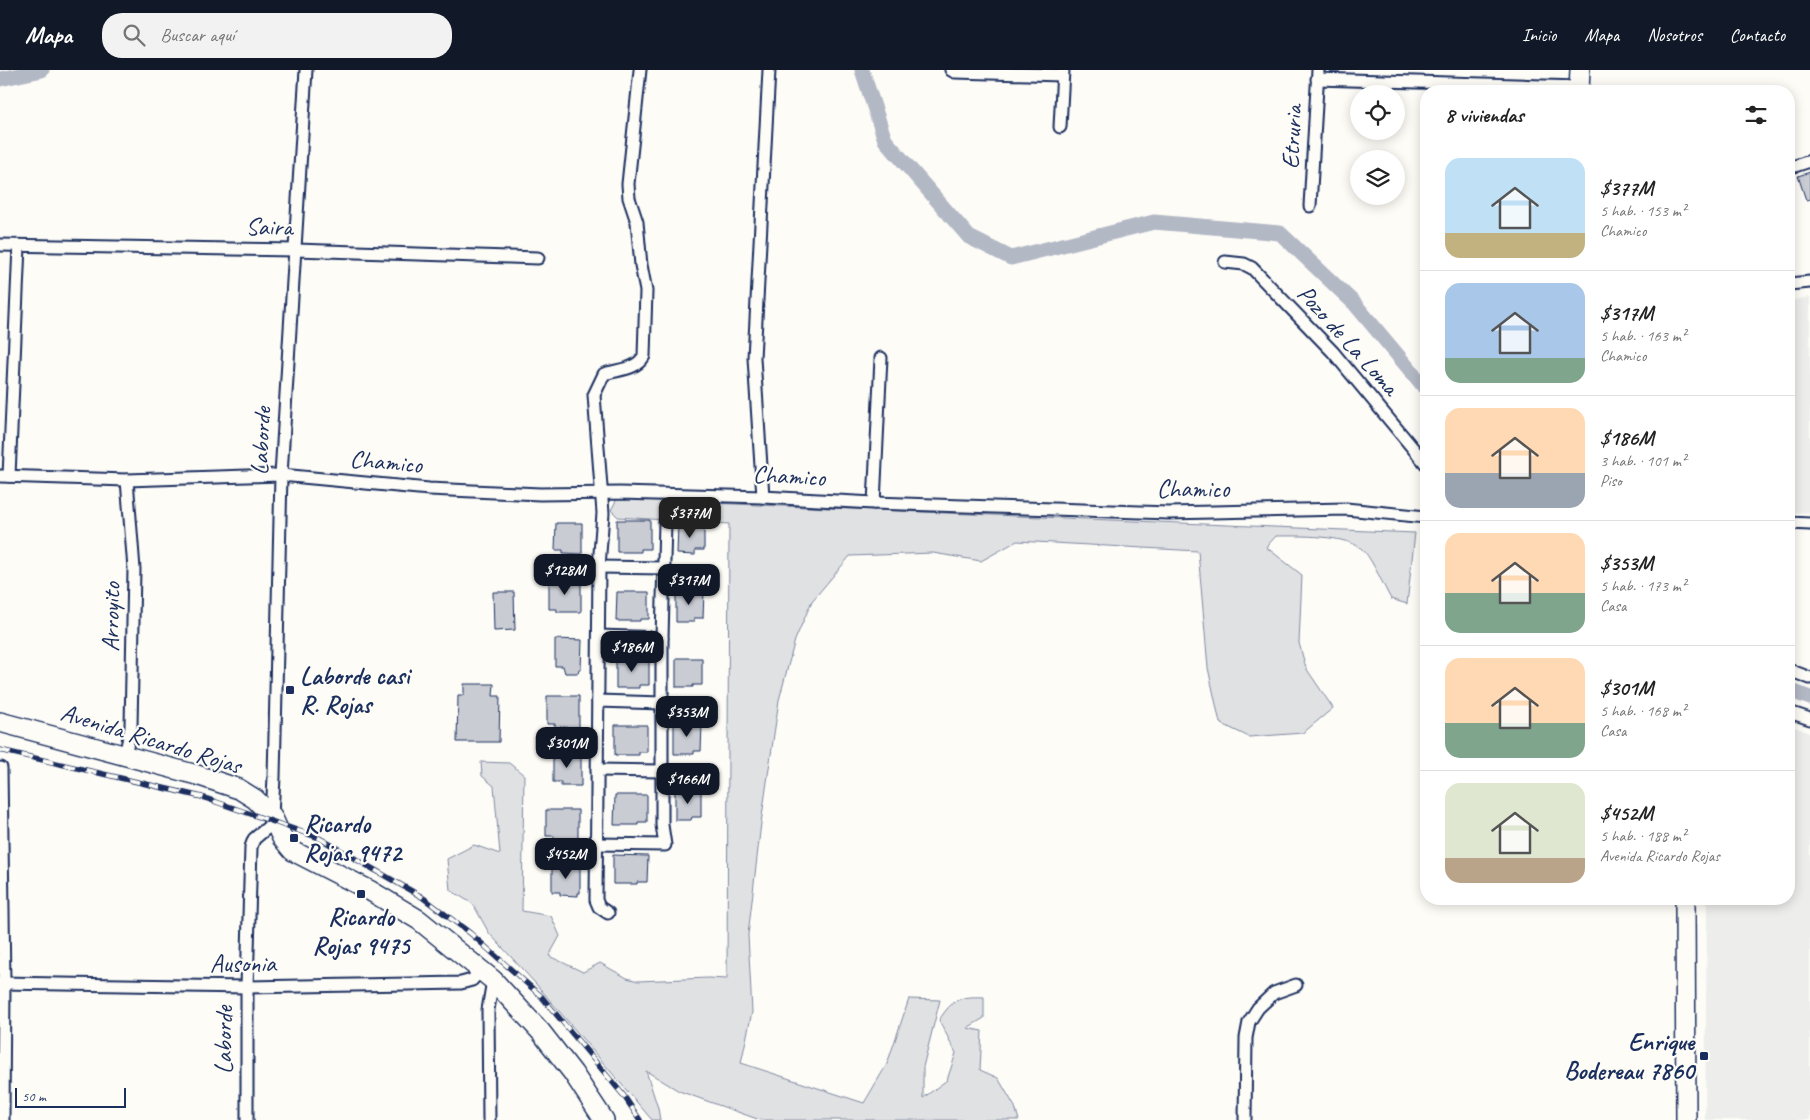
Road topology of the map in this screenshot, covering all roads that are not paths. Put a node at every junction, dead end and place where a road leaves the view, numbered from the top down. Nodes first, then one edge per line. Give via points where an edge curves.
1 (306, 70) edge
2 (640, 70) edge
3 (769, 70) edge
4 (951, 70) edge
5 (1062, 72) edge
6 (1318, 74) edge
7 (1579, 83) edge
8 (1060, 127) dead end
9 (1810, 161) edge
10 (1795, 166) edge
11 (1310, 206) dead end
12 (0, 245) edge
13 (19, 246) junction
14 (296, 250) junction
15 (538, 258) dead end
16 (1225, 262) dead end
17 (1810, 282) edge
18 (1795, 283) edge
19 (880, 358) dead end
20 (1420, 457) edge
21 (281, 474) junction
22 (4, 476) edge
23 (127, 480) junction
24 (602, 494) junction
25 (763, 497) junction
26 (874, 503) junction
27 (1420, 516) edge
28 (665, 522) dead end
29 (1795, 523) edge
30 (1810, 524) edge
31 (599, 566) junction
32 (664, 568) junction
33 (599, 636) junction
34 (662, 638) junction
35 (1795, 672) edge
36 (1810, 678) edge
37 (598, 701) junction
38 (662, 703) junction
39 (1795, 714) edge
40 (1810, 719) edge
41 (0, 722) edge
42 (126, 756) junction
43 (1, 768) edge
44 (598, 770) junction
45 (662, 771) junction
46 (273, 819) junction
47 (597, 844) junction
48 (0, 845) edge
49 (1685, 905) edge
50 (608, 913) dead end
51 (487, 975) junction
52 (2, 983) edge
53 (1296, 985) dead end
54 (247, 987) junction
55 (3, 1120) edge
56 (247, 1120) edge
57 (489, 1120) edge
58 (604, 1120) edge
59 (1245, 1120) edge
60 (1686, 1120) edge

1 - 14 street, Laborde
2 - 24 street via 628,184 637,222 646,291 644,356 640,364 604,374 594,395
3 - 25 street via 754,358
4 - 5 street
5 - 8 street
6 - 7 street
6 - 11 street, Etruria
9 - 10 street
12 - 13 street, Saira
13 - 14 street, Saira
13 - 22 street
14 - 15 street, Saira
14 - 21 street, Laborde
16 - 20 street, Pozo de La Loma via 1252,268 1333,352
17 - 18 street
19 - 26 street
21 - 23 street, Chamico
21 - 24 street, Chamico via 429,489
21 - 46 street, Laborde
22 - 23 street, Chamico
23 - 42 street, Arroyito via 134,569 131,727
24 - 25 street, Chamico
24 - 31 street
25 - 26 street, Chamico
26 - 27 street, Chamico via 1170,512 1346,509
28 - 32 street
29 - 30 street
31 - 32 street
31 - 33 street
32 - 34 street
33 - 34 street
33 - 37 street
34 - 38 street
35 - 36 street
37 - 38 street
37 - 44 street
38 - 45 street
39 - 40 street
41 - 42 main road, Avenida Ricardo Rojas
42 - 46 main road, Avenida Ricardo Rojas via 239,789 255,799
43 - 48 street
44 - 45 street
44 - 47 street
45 - 47 street via 665,845
46 - 51 main road, Avenida Ricardo Rojas via 293,851 420,920
46 - 54 street, Laborde via 254,838 251,847
47 - 50 street via 596,900 598,907
48 - 52 street
49 - 60 main road
51 - 54 street, Ausonia via 461,983
51 - 57 street
51 - 58 main road, Avenida Ricardo Rojas via 541,1032
52 - 54 street, Ausonia
52 - 55 street
53 - 59 street via 1274,993 1258,1008 1250,1022 1246,1038
54 - 56 street, Laborde

